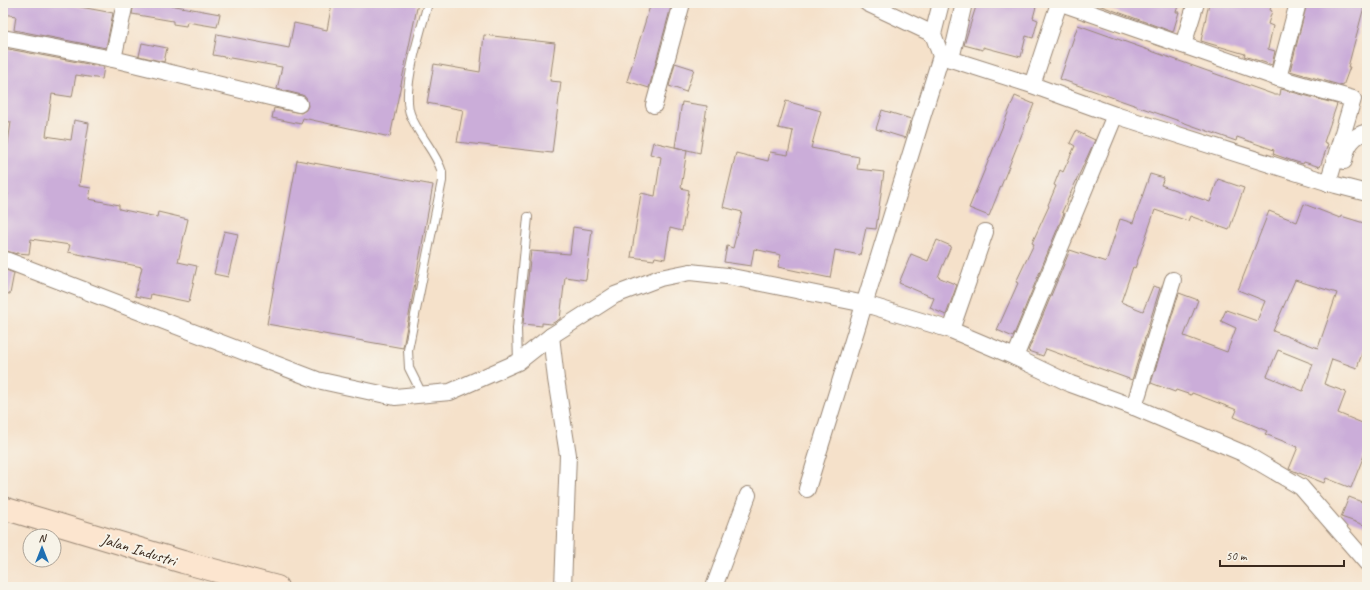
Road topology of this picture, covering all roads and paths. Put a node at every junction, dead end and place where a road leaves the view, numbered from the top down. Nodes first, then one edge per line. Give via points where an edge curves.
1 (125, 3) edge
2 (428, 3) edge
3 (682, 3) edge
4 (868, 3) edge
5 (941, 3) edge
6 (964, 3) edge
7 (1060, 3) edge
8 (1196, 3) edge
9 (1298, 3) edge
10 (1098, 9) edge
11 (933, 34) junction
12 (3, 38) edge
13 (1183, 45) junction
14 (946, 57) junction
15 (113, 60) junction
16 (1278, 78) junction
17 (1032, 85) junction
18 (299, 104) dead end
19 (654, 105) dead end
20 (1115, 115) junction
21 (1367, 132) edge
22 (1334, 185) junction
23 (1367, 193) edge
24 (528, 217) dead end
25 (985, 232) dead end
26 (3, 259) edge
27 (1173, 280) dead end
28 (865, 304) junction
29 (951, 330) junction
30 (551, 336) junction
31 (1015, 357) junction
32 (518, 362) junction
33 (422, 394) junction
34 (1134, 407) junction
35 (807, 489) dead end
36 (748, 495) dead end
37 (3, 508) edge
38 (1367, 563) edge
39 (276, 587) edge
40 (563, 587) edge
41 (714, 587) edge

1 - 15 street
2 - 33 lane via 408,84 408,101 413,121 442,172 441,188 408,350 409,368
3 - 19 street
4 - 11 street
5 - 11 street
6 - 14 street
7 - 10 street
7 - 17 street
8 - 13 street
9 - 16 street
10 - 13 street
11 - 14 street
12 - 15 street
13 - 16 street
14 - 17 street
14 - 28 street
15 - 18 street
16 - 22 street via 1353,99
17 - 20 street
20 - 22 street
20 - 31 street
21 - 22 street via 1358,134 1346,151
22 - 23 street
24 - 32 lane via 517,329
25 - 29 street
26 - 33 street via 317,380 395,397
27 - 34 street
28 - 29 street
28 - 30 street via 727,276 690,272 660,278 615,295
28 - 35 street
29 - 31 street
30 - 32 street
30 - 40 street via 568,455
31 - 34 street via 1070,384
32 - 33 street via 450,392
34 - 38 street via 1245,454 1301,487
36 - 41 street
37 - 39 street, Jalan Industri

